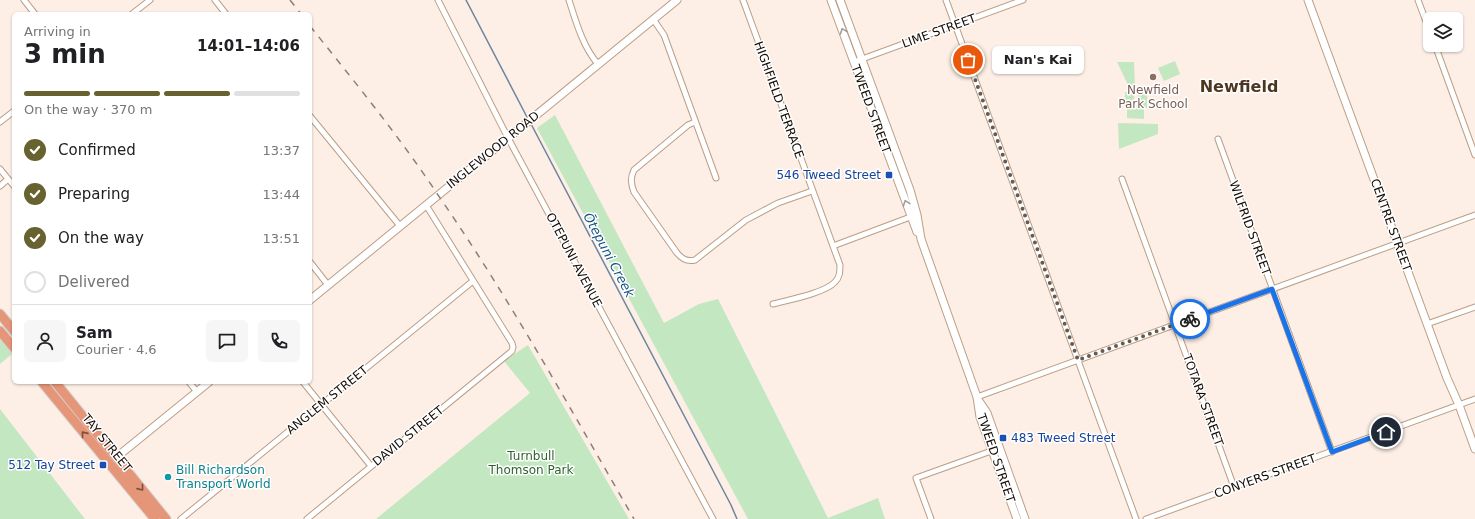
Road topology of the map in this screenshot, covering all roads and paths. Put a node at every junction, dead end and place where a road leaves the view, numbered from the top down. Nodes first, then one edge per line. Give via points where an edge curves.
1 (24, 0) edge
2 (150, 0) edge
3 (215, 0) edge
4 (438, 0) edge
5 (569, 0) edge
6 (677, 0) edge
7 (743, 0) edge
8 (831, 0) edge
9 (840, 0) edge
10 (946, 0) edge
11 (1023, 0) edge
12 (1308, 0) edge
13 (1418, 0) edge
14 (33, 12) edge
15 (135, 12) edge
16 (224, 12) edge
17 (1423, 13) edge
18 (653, 19) junction
19 (956, 25) junction
20 (1438, 52) edge
21 (862, 59) junction
22 (854, 62) junction
23 (598, 64) junction
24 (12, 113) edge
25 (312, 118) edge
26 (0, 122) edge
27 (695, 122) junction
28 (508, 138) junction
29 (1218, 140) dead end
30 (1475, 155) edge
31 (0, 169) edge
32 (716, 178) dead end
33 (8, 179) junction
34 (1122, 179) dead end
35 (12, 184) edge
36 (0, 186) edge
37 (812, 191) junction
38 (426, 205) junction
39 (1475, 215) edge
40 (914, 216) junction
41 (400, 226) junction
42 (1397, 244) junction
43 (833, 246) junction
44 (312, 265) edge
45 (473, 281) junction
46 (328, 285) junction
47 (1272, 289) junction
48 (312, 298) edge
49 (773, 304) dead end
50 (1475, 307) edge
51 (0, 314) edge
52 (1427, 324) junction
53 (1175, 325) junction
54 (12, 329) edge
55 (0, 331) edge
56 (12, 346) edge
57 (1078, 360) junction
58 (44, 384) edge
59 (55, 384) edge
60 (57, 384) edge
61 (191, 384) edge
62 (207, 384) edge
63 (305, 384) edge
64 (49, 391) junction
65 (197, 392) junction
66 (977, 397) junction
67 (1475, 399) edge
68 (321, 405) junction
69 (1459, 405) junction
70 (999, 448) junction
71 (1475, 449) edge
72 (992, 450) junction
73 (1332, 452) junction
74 (116, 458) junction
75 (109, 464) junction
76 (371, 466) junction
77 (1234, 487) junction
78 (154, 519) edge
79 (166, 519) edge
80 (181, 519) edge
81 (307, 519) edge
82 (714, 519) edge
83 (930, 519) edge
84 (1017, 519) edge
85 (1025, 519) edge
86 (1136, 519) edge
87 (1146, 519) edge

1 - 14 street
2 - 15 street
3 - 16 street
4 - 28 street, OTEPUNI AVENUE
5 - 23 street via 583,40
6 - 18 street, INGLEWOOD ROAD
7 - 37 street, HIGHFIELD TERRACE
22 -> 8 street, TWEED STREET
9 - 21 street, TWEED STREET
10 - 19 street
11 - 19 street, LIME STREET
12 - 42 street, CENTRE STREET
13 - 17 street
18 - 23 street, INGLEWOOD ROAD
18 - 27 street via 664,35
19 - 21 street, LIME STREET
19 - 57 street
20 - 30 street
21 - 22 street, LIME STREET
21 - 40 street, TWEED STREET via 910,190
40 -> 22 street, TWEED STREET
23 - 28 street, INGLEWOOD ROAD
24 - 26 street
25 - 41 street
27 - 32 street
27 - 37 street via 634,170 631,176 634,192 683,259 695,260 746,220 778,203
28 - 38 street, INGLEWOOD ROAD
28 - 82 street, OTEPUNI AVENUE
29 - 47 street, WILFRID STREET
31 - 33 street
33 - 35 street
33 - 36 street
34 - 53 street, TOTARA STREET
37 - 43 street, HIGHFIELD TERRACE
38 - 41 street, INGLEWOOD ROAD
38 - 45 street
39 - 42 street
40 - 43 street
40 - 66 street, TWEED STREET
41 - 46 street, INGLEWOOD ROAD
42 - 47 street
42 - 52 street, CENTRE STREET
43 - 49 street, HIGHFIELD TERRACE via 840,271 831,286
44 - 46 street
45 - 68 street, ANGLEM STREET
45 - 76 street, DAVID STREET via 512,343 510,353
46 - 48 street, INGLEWOOD ROAD
47 - 53 street
47 - 73 street, WILFRID STREET
50 - 52 street
51 - 54 highway
52 - 69 street, CENTRE STREET
53 - 57 street
53 - 77 street, TOTARA STREET
55 - 56 highway
57 - 66 street
57 - 86 street
58 - 64 highway, TAY STREET
59 - 64 highway
60 - 74 highway, TAY STREET
61 - 65 street
62 - 65 street
63 - 68 street
75 -> 64 highway, TAY STREET
65 - 74 street
66 - 70 street, TWEED STREET via 987,413
66 - 72 street, TWEED STREET via 980,417
67 - 69 street, CONYERS STREET
68 - 76 street
68 - 80 street, ANGLEM STREET
69 - 71 street, CENTRE STREET
69 - 73 street, CONYERS STREET
70 - 72 street
70 - 85 street, TWEED STREET
72 - 83 street via 916,478
72 - 84 street, TWEED STREET
73 - 77 street, CONYERS STREET
74 - 75 street
74 -> 79 highway, TAY STREET
75 - 78 highway, TAY STREET
76 - 81 street, DAVID STREET
77 - 87 street, CONYERS STREET

